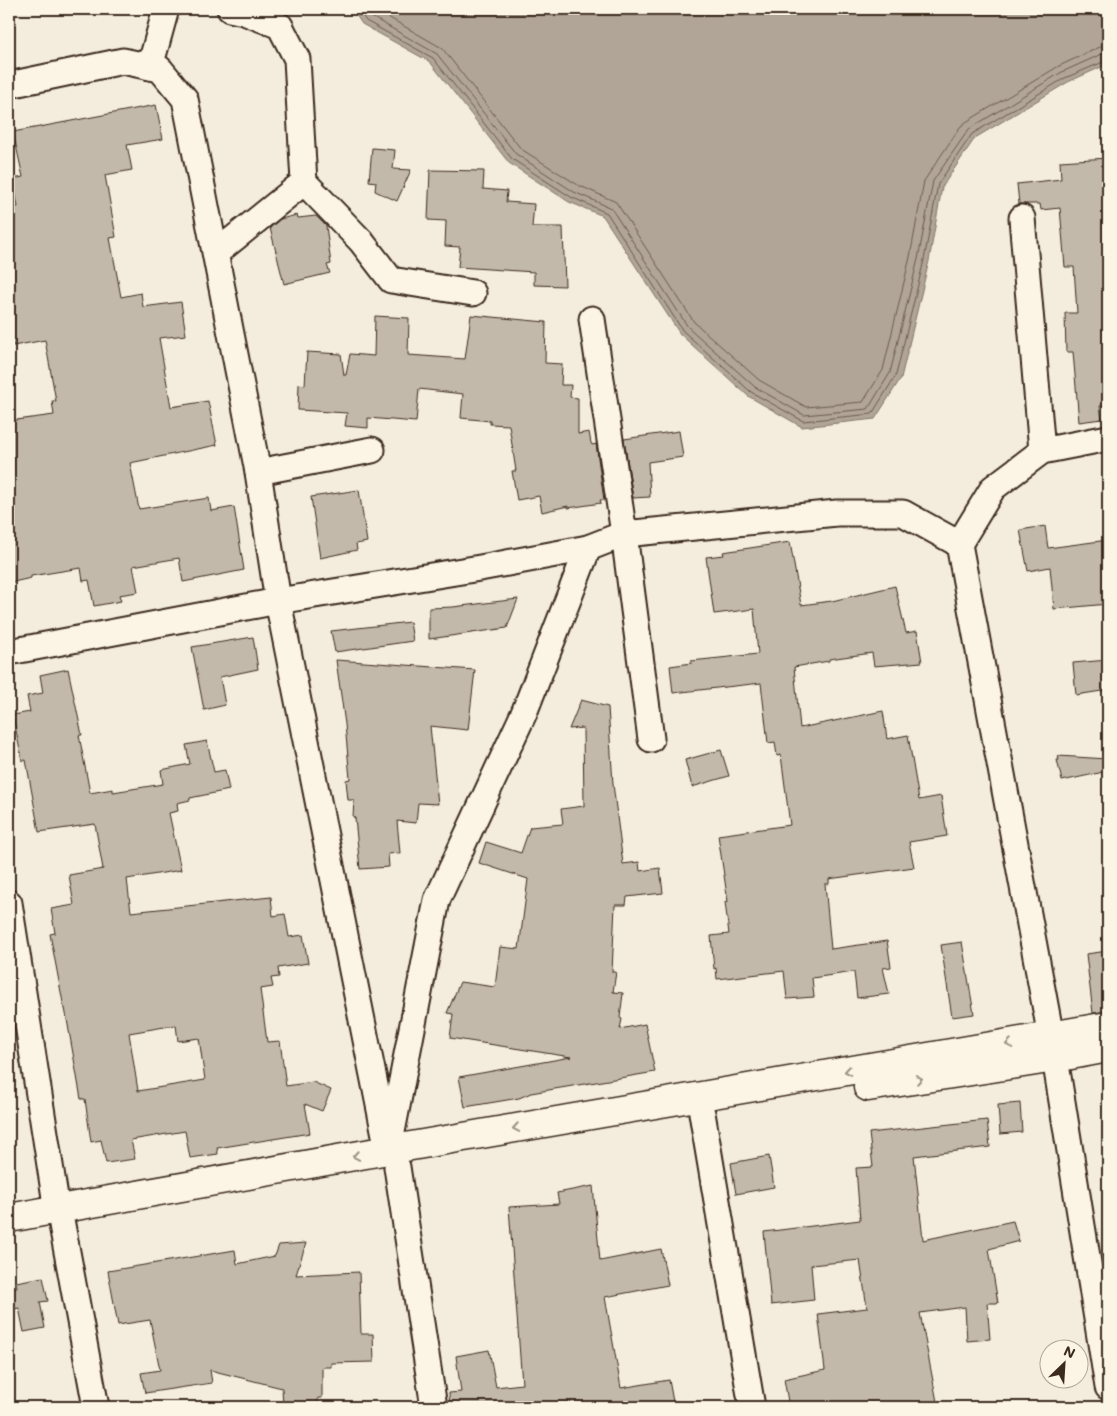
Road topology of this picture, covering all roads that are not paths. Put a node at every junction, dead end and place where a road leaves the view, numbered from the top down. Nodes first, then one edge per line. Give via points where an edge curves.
1 (166, 9) edge
2 (230, 9) edge
3 (150, 67) junction
4 (9, 85) edge
5 (304, 182) junction
6 (1022, 218) dead end
7 (216, 253) junction
8 (472, 293) dead end
9 (592, 319) dead end
10 (1108, 438) edge
11 (372, 450) dead end
12 (1042, 451) junction
13 (258, 472) junction
14 (624, 534) junction
15 (959, 544) junction
16 (588, 548) junction
17 (278, 601) junction
18 (9, 652) edge
19 (651, 740) dead end
20 (9, 903) edge
21 (1108, 1026) edge
22 (1053, 1047) junction
23 (1108, 1048) edge
24 (702, 1113) junction
25 (393, 1158) junction
26 (59, 1217) junction
27 (9, 1218) edge
28 (9, 1234) edge
29 (1108, 1387) edge
30 (96, 1407) edge
31 (434, 1407) edge
32 (752, 1407) edge

1 - 3 street
2 - 5 street via 280,26 297,59
3 - 4 street via 123,61
3 - 7 street via 160,69 185,99
5 - 7 street
5 - 8 street via 361,242 391,280
6 - 12 street
7 - 13 street
9 - 14 street
10 - 12 street
11 - 13 street
12 - 15 street via 993,488
13 - 17 street
14 - 15 street via 837,513 903,513
14 - 16 street
14 - 19 street
15 - 22 street
16 - 17 street
16 - 25 street via 524,713 437,900
17 - 18 street
17 - 25 street
20 - 26 street
21 - 22 street
22 - 23 street
24 -> 22 street
22 -> 25 street
22 - 29 street
24 - 25 street
24 - 32 street
25 - 26 street
25 - 31 street
26 - 27 street
26 - 28 street
26 - 30 street

